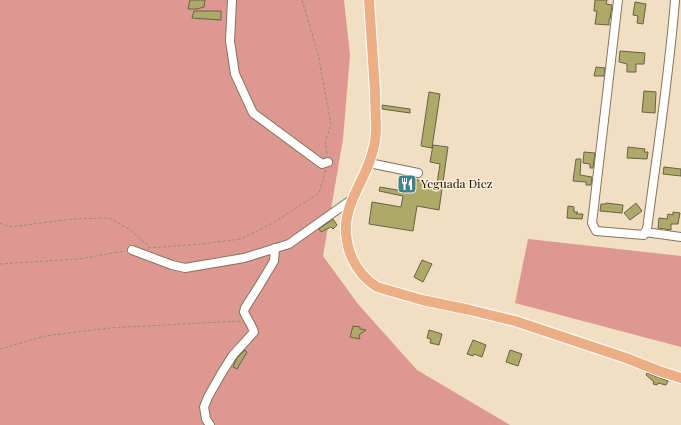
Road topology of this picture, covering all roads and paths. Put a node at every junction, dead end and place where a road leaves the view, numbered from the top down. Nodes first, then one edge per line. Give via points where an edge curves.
1 (232, 0) edge
2 (302, 0) edge
3 (369, 0) edge
4 (618, 0) edge
5 (675, 0) edge
6 (328, 162) junction
7 (369, 163) junction
8 (418, 173) dead end
9 (351, 200) junction
10 (0, 223) edge
11 (645, 232) junction
12 (681, 237) edge
13 (152, 248) junction
14 (275, 248) junction
15 (146, 249) dead end
16 (132, 250) joint
17 (0, 264) edge
18 (253, 328) junction
19 (0, 349) edge
20 (681, 378) edge
21 (210, 425) edge

1 - 6 street via 230,41 235,74 253,113 322,164
2 - 6 path via 318,54 331,124 325,143
3 - 7 main road via 376,130
4 - 11 street via 592,223 596,231 644,235
5 - 11 street via 671,50
6 - 13 path via 319,192 273,223 241,239
7 - 8 street
7 - 9 main road
9 - 14 street via 289,244
9 - 20 main road via 346,226 350,254 355,265 370,283 377,287 515,321
10 - 13 path via 10,227 73,219 109,218 129,229
11 - 12 street
13 - 15 path
14 - 16 street via 244,258 185,268
14 - 18 street via 274,261 245,308 244,312
16 - 17 path via 79,259
18 - 19 path via 239,321 110,328 45,336
18 - 21 street via 254,332 233,355 208,397 204,407

